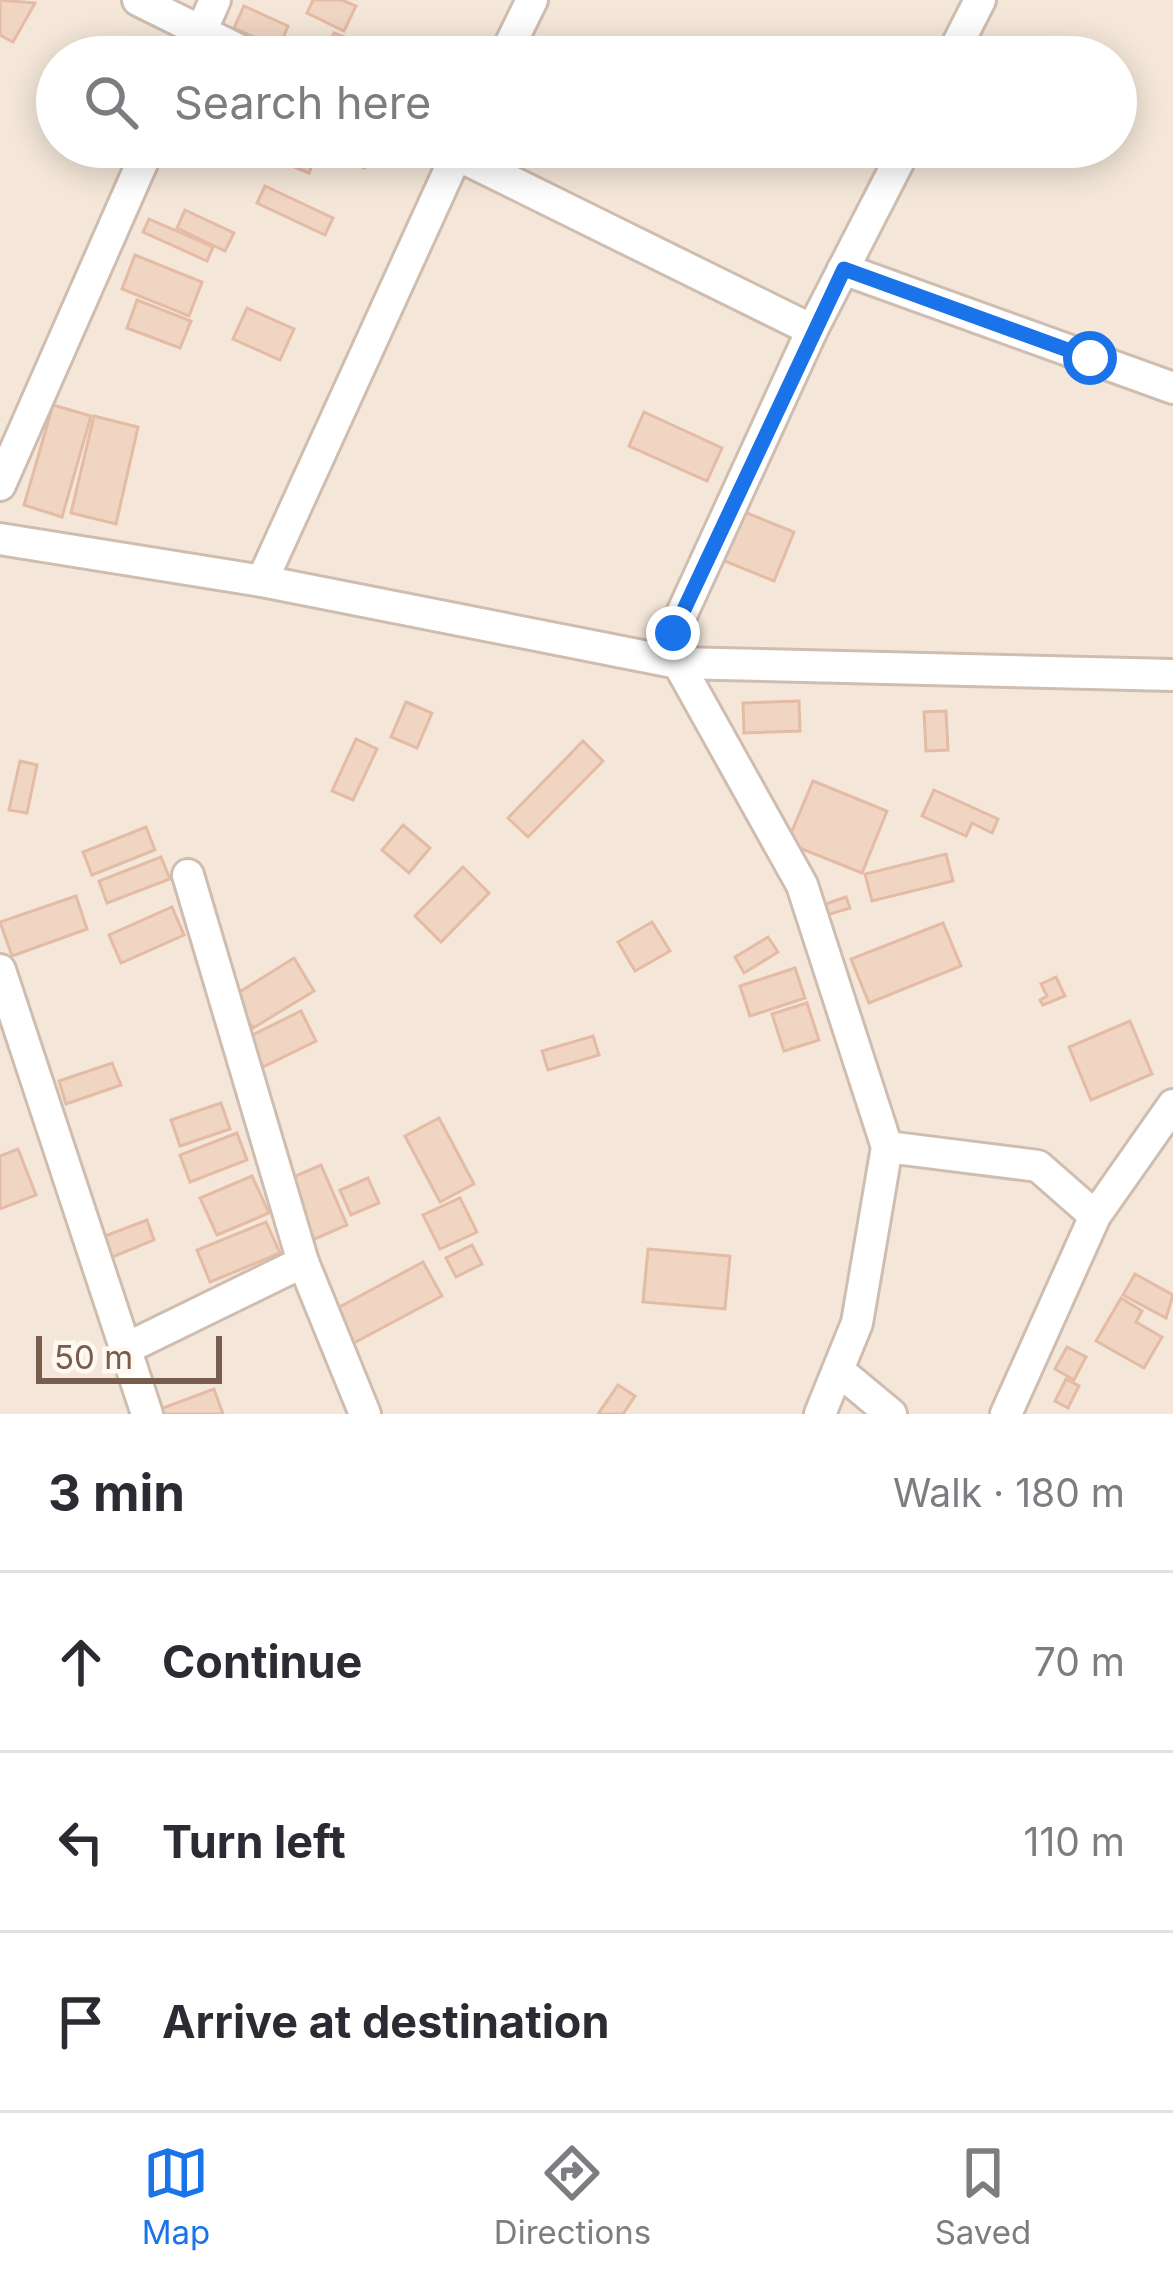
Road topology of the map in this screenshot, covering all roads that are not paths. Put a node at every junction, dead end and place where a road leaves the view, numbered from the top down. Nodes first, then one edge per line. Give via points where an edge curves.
1 (138, 0) edge
2 (215, 0) edge
3 (532, 0) edge
4 (980, 0) edge
5 (184, 36) edge
6 (199, 36) edge
7 (514, 36) edge
8 (962, 36) edge
9 (139, 168) edge
10 (445, 168) edge
11 (489, 168) edge
12 (895, 168) edge
13 (844, 269) junction
14 (812, 330) junction
15 (1173, 388) edge
16 (0, 485) edge
17 (0, 539) edge
18 (262, 581) junction
19 (678, 663) junction
20 (1173, 675) edge
21 (188, 874) dead end
22 (0, 970) edge
23 (14, 1068) edge
24 (1173, 1105) edge
25 (887, 1147) junction
26 (1095, 1216) junction
27 (303, 1262) junction
28 (124, 1349) junction
29 (838, 1370) junction
30 (147, 1414) edge
31 (365, 1414) edge
32 (820, 1414) edge
33 (891, 1414) edge
34 (1006, 1414) edge

1 - 5 street
2 - 6 street
3 - 7 street
4 - 8 street
9 - 16 street
10 - 18 street
11 - 14 street
12 - 13 street
13 - 14 street
13 - 15 street
14 - 19 street via 673,633
17 - 18 street
18 - 19 street
19 - 20 street
19 - 25 street via 802,885
21 - 27 street
22 - 23 street
23 - 28 street
24 - 26 street
25 - 26 street via 1038,1166
25 - 29 street via 857,1322
26 - 34 street
27 - 28 street
27 - 31 street
28 - 30 street
29 - 32 street
29 - 33 street

